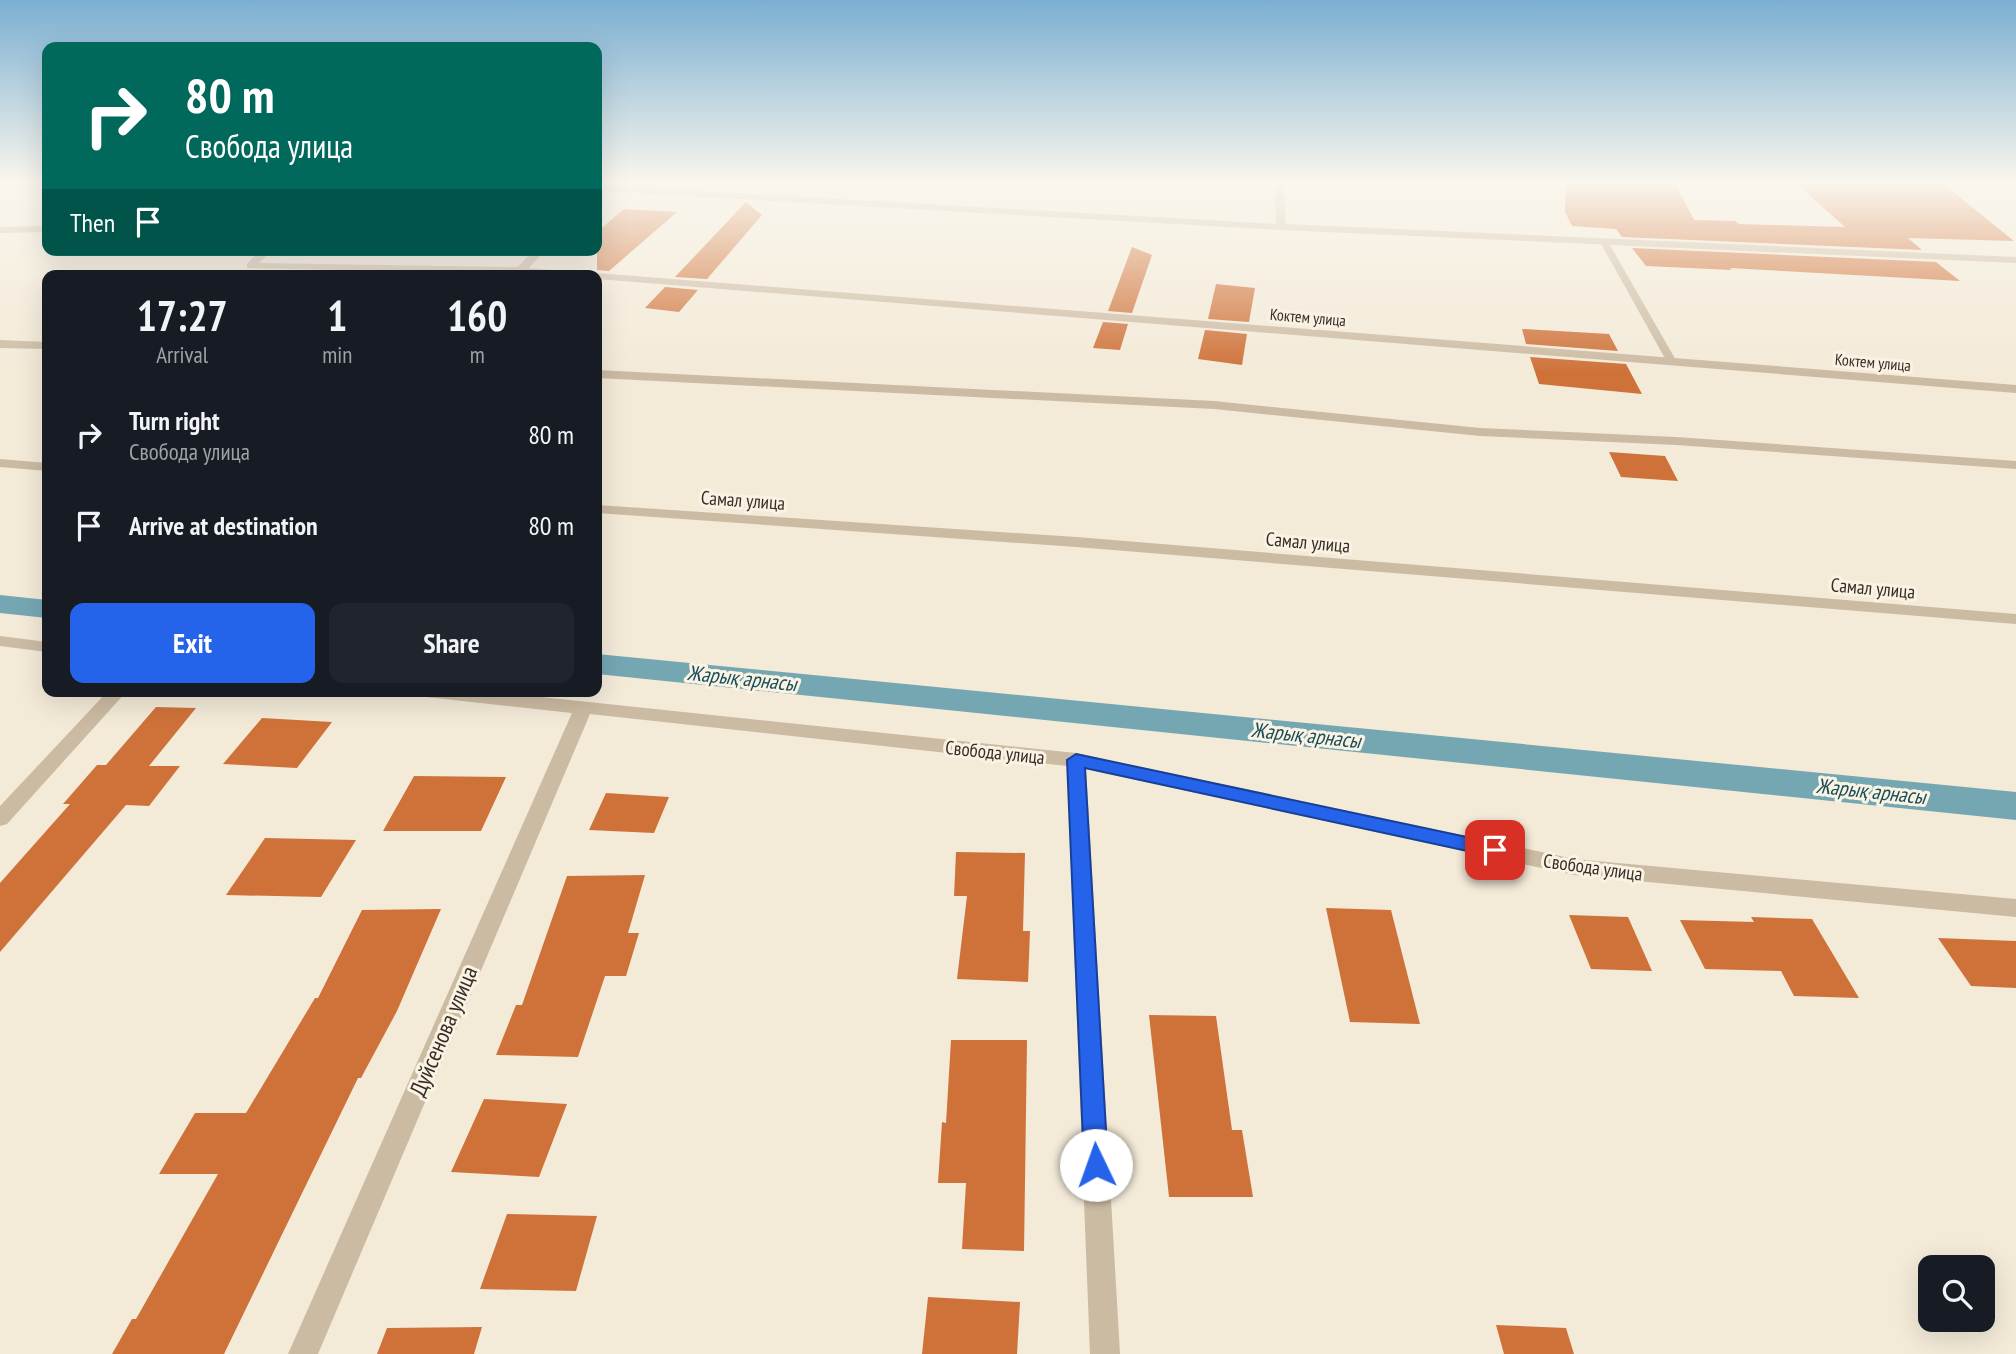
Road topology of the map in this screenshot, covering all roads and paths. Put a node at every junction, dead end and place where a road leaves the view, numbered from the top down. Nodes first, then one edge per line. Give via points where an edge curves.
1 (1606, 246) edge
2 (1731, 246) edge
3 (259, 256) edge
4 (534, 256) edge
5 (2016, 260) edge
6 (429, 270) edge
7 (520, 270) edge
8 (602, 276) edge
9 (0, 344) edge
10 (42, 346) edge
11 (1672, 362) junction
12 (602, 374) edge
13 (2016, 389) edge
14 (0, 463) edge
15 (2016, 465) edge
16 (42, 467) edge
17 (602, 509) edge
18 (2016, 619) edge
19 (0, 641) edge
20 (42, 646) edge
21 (112, 697) edge
22 (478, 697) edge
23 (583, 709) junction
24 (1076, 760) junction
25 (0, 819) edge
26 (2016, 908) edge
27 (303, 1354) edge
28 (1105, 1354) edge

1 - 11 lane
2 - 5 street
3 - 6 street via 251,266
4 - 7 street
8 - 11 street, Коктем улица
9 - 10 street
11 - 13 street, Коктем улица
12 - 15 street via 1214,405 1480,432
14 - 16 street
17 - 18 street, Самал улица
19 - 20 street
21 - 25 street
22 - 23 street, Свобода улица
23 - 24 street, Свобода улица
23 - 27 street, Дуйсенова улица
24 - 26 street, Свобода улица via 1574,867
24 - 28 street

